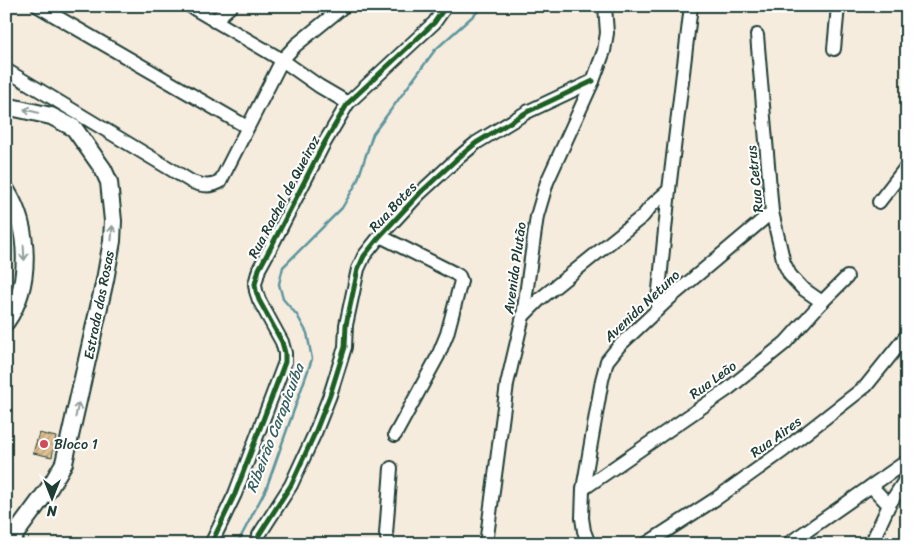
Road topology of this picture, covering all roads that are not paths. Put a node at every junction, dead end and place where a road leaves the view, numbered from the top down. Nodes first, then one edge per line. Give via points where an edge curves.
1 (38, 6) edge
2 (190, 6) edge
3 (232, 6) edge
4 (344, 6) edge
5 (446, 6) edge
6 (606, 6) edge
7 (691, 6) edge
8 (838, 6) edge
9 (214, 21) junction
10 (757, 35) dead end
11 (834, 49) dead end
12 (282, 60) junction
13 (6, 70) edge
14 (593, 82) junction
15 (555, 100) junction
16 (348, 103) junction
17 (6, 106) edge
18 (580, 110) junction
19 (247, 127) junction
20 (907, 166) edge
21 (6, 190) edge
22 (669, 190) junction
23 (879, 202) dead end
24 (772, 212) junction
25 (12, 215) edge
26 (643, 216) junction
27 (666, 217) junction
28 (380, 236) junction
29 (847, 277) dead end
30 (661, 279) junction
31 (527, 290) junction
32 (546, 294) junction
33 (670, 298) junction
34 (822, 302) junction
35 (657, 310) junction
36 (523, 316) junction
37 (6, 322) edge
38 (907, 335) edge
39 (395, 435) dead end
40 (907, 462) edge
41 (391, 468) dead end
42 (907, 477) edge
43 (871, 486) junction
44 (583, 489) junction
45 (889, 505) junction
46 (259, 535) dead end
47 (388, 539) edge
48 (8, 544) edge
49 (211, 544) edge
50 (376, 544) edge
51 (486, 544) edge
52 (589, 544) edge
53 (646, 544) edge
54 (788, 544) edge
55 (871, 544) edge

1 - 19 street
2 - 9 street
3 - 9 street
4 - 12 street
5 - 16 street, Rua Rachel de Queiroz via 434,23
6 - 14 street, Avenida Plutão via 604,51
7 - 22 street
8 - 11 street
9 - 12 street
10 - 24 street, Rua Cetrus
12 - 16 street
12 - 19 street
13 - 19 street via 202,186 220,182
14 - 15 street, Rua Botes
14 - 18 street, Avenida Plutão
15 - 18 street via 572,102
15 - 28 street, Rua Botes via 527,112 476,143 420,193
16 - 49 street, Rua Rachel de Queiroz via 258,269 256,292 282,342 285,362 235,494
48 -> 17 main road, Estrada das Rosas via 64,463 105,280 113,221 109,182 74,128 51,116
18 - 31 street, Avenida Plutão via 540,202
20 - 23 street
21 - 25 main road
22 - 26 street
22 - 27 street
24 - 33 street, Avenida Netuno
24 - 34 street, Rua Cetrus via 790,275
25 -> 37 main road via 24,248 24,272 16,305
26 - 27 street
26 - 32 street
27 - 30 street
28 - 39 street via 454,273 461,281 444,341
28 - 46 street, Rua Botes via 358,269 346,325 345,347 315,433 292,485
29 - 34 street, Rua Leão
30 - 33 street
30 - 35 street
31 - 32 street
31 - 36 street, Avenida Plutão
32 - 36 street
33 - 35 street, Avenida Netuno
34 - 44 street, Rua Leão via 785,344 728,390
35 - 44 street, Avenida Netuno via 607,361
36 - 51 street, Avenida Plutão via 508,384
38 - 53 street, Rua Aires via 866,386 784,450
40 - 43 street
41 - 47 street
42 - 45 street
43 - 45 street
43 - 54 street
44 - 52 street, Avenida Netuno via 582,518
45 - 55 street
47 - 50 street

